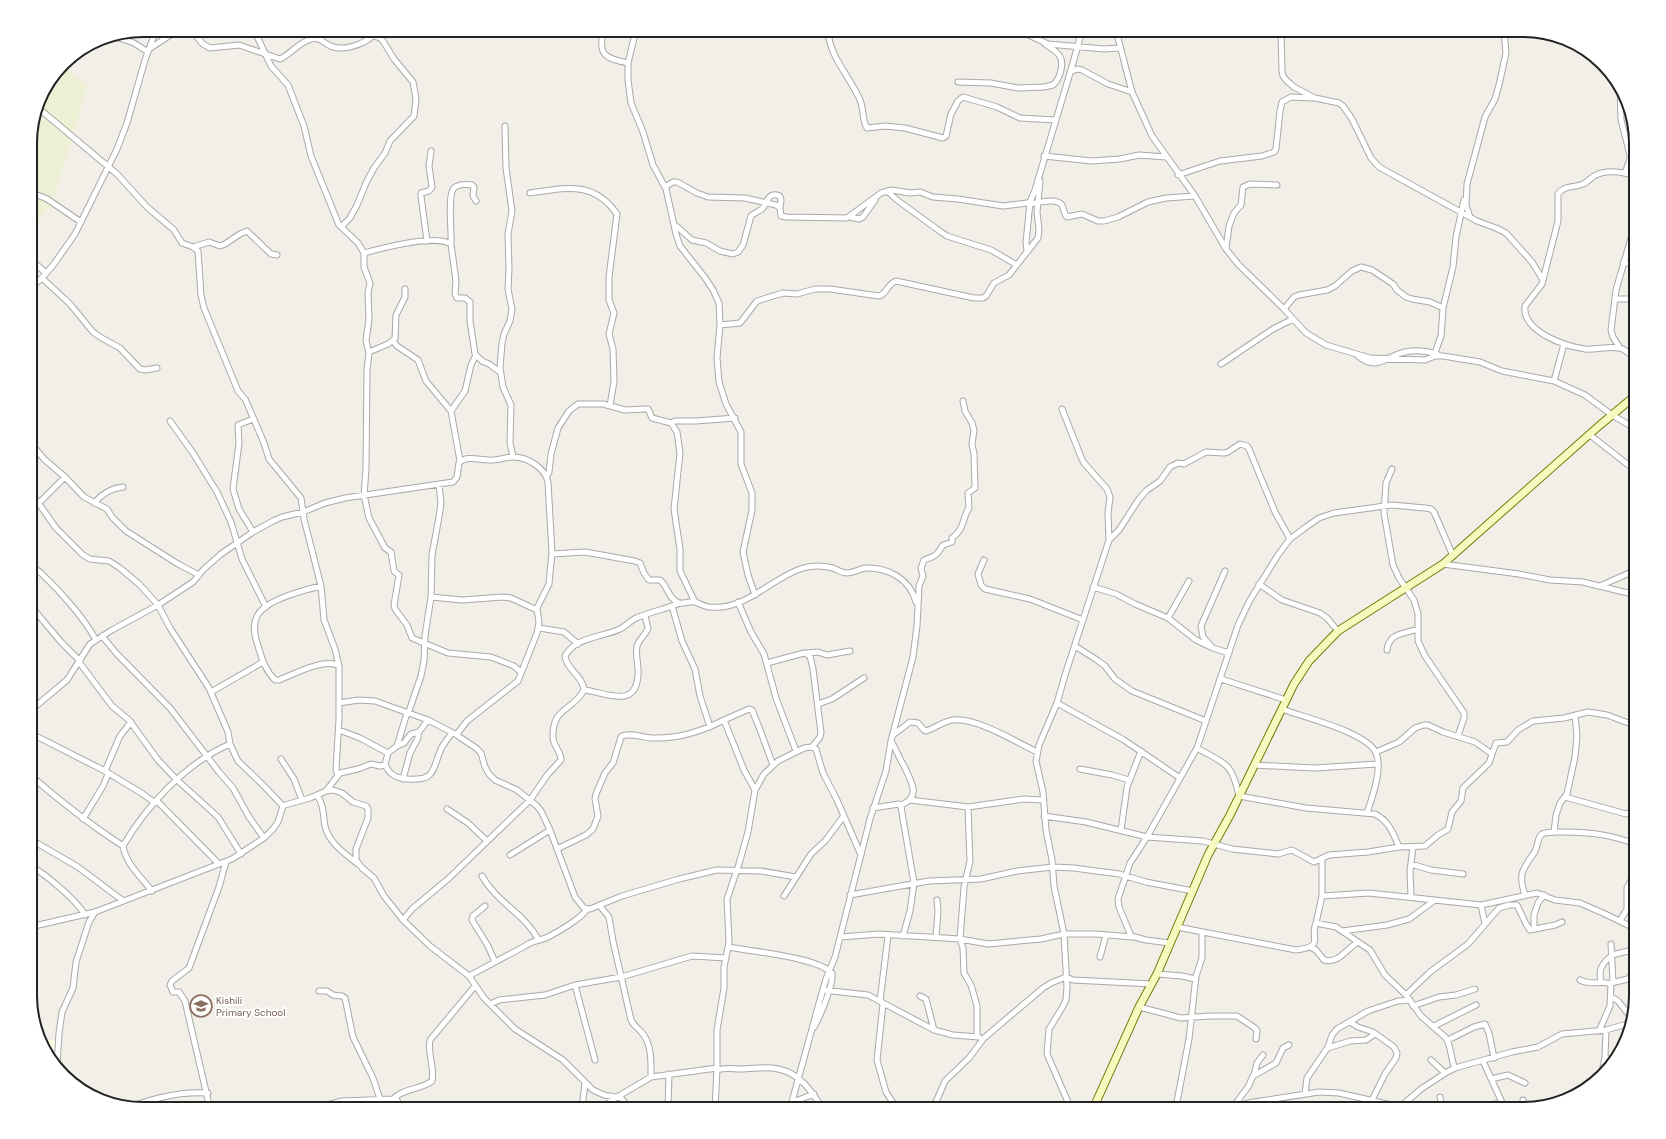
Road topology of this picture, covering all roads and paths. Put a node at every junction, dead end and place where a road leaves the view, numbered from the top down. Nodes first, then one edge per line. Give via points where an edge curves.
1 (153, 37) edge
2 (169, 37) edge
3 (257, 37) edge
4 (372, 37) edge
5 (377, 37) edge
6 (602, 37) edge
7 (634, 37) edge
8 (828, 37) edge
9 (1032, 37) edge
10 (1080, 37) edge
11 (1118, 37) edge
12 (1281, 37) edge
13 (1504, 37) edge
14 (198, 38) edge
15 (320, 38) joint
16 (122, 39) edge
17 (1044, 43) junction
18 (1078, 46) junction
19 (1120, 48) junction
20 (148, 50) junction
21 (265, 54) junction
22 (628, 63) junction
23 (1070, 72) junction
24 (958, 82) dead end
25 (1132, 92) junction
26 (1315, 98) junction
27 (1620, 102) edge
28 (42, 111) edge
29 (1055, 120) junction
30 (505, 126) dead end
31 (430, 151) dead end
32 (1629, 151) edge
33 (1044, 156) junction
34 (1166, 157) junction
35 (1629, 162) edge
36 (108, 166) junction
37 (1040, 172) junction
38 (1625, 174) junction
39 (1178, 175) junction
40 (1629, 175) edge
41 (1277, 185) dead end
42 (665, 187) junction
43 (887, 191) junction
44 (530, 193) dead end
45 (1466, 193) junction
46 (37, 195) edge
47 (1195, 196) junction
48 (476, 201) dead end
49 (765, 202) junction
50 (1030, 203) junction
51 (1037, 203) junction
52 (780, 208) junction
53 (1462, 212) junction
54 (1470, 217) junction
55 (81, 222) junction
56 (674, 224) junction
57 (340, 227) junction
58 (427, 241) junction
59 (452, 244) junction
60 (1629, 244) edge
61 (193, 247) junction
62 (1226, 248) junction
63 (1027, 251) junction
64 (364, 253) junction
65 (277, 255) dead end
66 (1623, 263) junction
67 (1629, 263) edge
68 (37, 265) edge
69 (1017, 265) junction
70 (46, 273) junction
71 (42, 278) junction
72 (1543, 280) junction
73 (37, 282) edge
74 (404, 289) dead end
75 (1615, 298) junction
76 (1629, 299) edge
77 (1443, 308) junction
78 (1284, 309) junction
79 (1293, 319) junction
80 (720, 325) junction
81 (393, 341) junction
82 (1564, 344) junction
83 (1620, 348) junction
84 (369, 352) junction
85 (1435, 353) junction
86 (1629, 354) edge
87 (476, 355) junction
88 (1443, 356) junction
89 (1389, 359) junction
90 (1221, 364) dead end
91 (157, 368) dead end
92 (500, 372) junction
93 (1554, 380) junction
94 (963, 401) dead end
95 (1629, 401) edge
96 (610, 406) junction
97 (1062, 409) dead end
98 (451, 411) junction
99 (1612, 415) junction
100 (735, 418) junction
101 (253, 419) junction
102 (170, 421) dead end
103 (671, 422) junction
104 (1629, 425) edge
105 (1590, 434) junction
106 (37, 450) edge
107 (513, 457) junction
108 (460, 461) junction
109 (1629, 465) edge
110 (1392, 469) dead end
111 (547, 476) junction
112 (65, 477) junction
113 (439, 485) junction
114 (123, 487) dead end
115 (364, 495) junction
116 (37, 500) edge
117 (39, 503) junction
118 (94, 503) junction
119 (1384, 505) junction
120 (303, 512) junction
121 (253, 532) junction
122 (1290, 539) junction
123 (1109, 540) junction
124 (237, 544) junction
125 (552, 554) junction
126 (1453, 556) junction
127 (984, 560) dead end
128 (1443, 564) junction
129 (37, 570) edge
130 (1225, 572) dead end
131 (1629, 573) edge
132 (199, 575) junction
133 (1190, 581) dead end
134 (1259, 584) junction
135 (321, 586) junction
136 (1599, 586) junction
137 (1093, 587) junction
138 (1407, 589) junction
139 (1629, 593) edge
140 (755, 595) junction
141 (431, 597) junction
142 (695, 602) junction
143 (738, 602) junction
144 (680, 603) junction
145 (158, 605) junction
146 (672, 606) junction
147 (266, 607) junction
148 (917, 607) junction
149 (537, 610) junction
150 (37, 613) edge
151 (645, 616) junction
152 (1168, 618) junction
153 (1083, 620) junction
154 (538, 628) junction
155 (1418, 629) junction
156 (1338, 631) junction
157 (102, 636) junction
158 (96, 640) junction
159 (425, 643) junction
160 (578, 644) junction
161 (1075, 646) junction
162 (1213, 648) junction
163 (1387, 650) dead end
164 (850, 652) dead end
165 (807, 653) junction
166 (1229, 653) junction
167 (79, 661) junction
168 (263, 662) junction
169 (767, 663) junction
170 (338, 666) junction
171 (522, 672) junction
172 (864, 678) dead end
173 (1220, 679) junction
174 (584, 690) junction
175 (211, 692) junction
176 (1286, 700) junction
177 (339, 703) junction
178 (1057, 703) junction
179 (818, 704) junction
180 (37, 705) edge
181 (1282, 710) junction
182 (408, 713) junction
183 (1575, 714) junction
184 (428, 720) junction
185 (724, 720) junction
186 (1206, 721) junction
187 (131, 722) junction
188 (1629, 724) edge
189 (710, 727) junction
190 (339, 730) junction
191 (418, 733) junction
192 (454, 734) junction
193 (892, 735) junction
194 (37, 736) edge
195 (1458, 736) junction
196 (890, 741) junction
197 (230, 744) junction
198 (397, 746) junction
199 (812, 747) junction
200 (1197, 748) junction
201 (796, 751) junction
202 (1141, 751) junction
203 (1037, 752) junction
204 (1376, 752) junction
205 (388, 753) junction
206 (1492, 754) junction
207 (207, 756) junction
208 (281, 759) dead end
209 (1377, 764) junction
210 (385, 765) junction
211 (773, 765) junction
212 (1254, 765) junction
213 (1080, 769) dead end
214 (106, 772) junction
215 (338, 775) junction
216 (1180, 778) junction
217 (176, 779) junction
218 (403, 779) junction
219 (37, 780) edge
220 (1128, 780) junction
221 (755, 790) junction
222 (326, 791) junction
223 (317, 796) junction
224 (1239, 796) junction
225 (1565, 797) junction
226 (302, 800) junction
227 (530, 800) junction
228 (910, 800) junction
229 (1043, 800) junction
230 (156, 802) junction
231 (901, 805) junction
232 (283, 806) junction
233 (968, 807) junction
234 (873, 808) junction
235 (447, 809) dead end
236 (1629, 813) edge
237 (1367, 814) junction
238 (1044, 816) junction
239 (844, 817) junction
240 (82, 819) junction
241 (550, 830) junction
242 (1121, 830) junction
243 (1554, 832) junction
244 (1147, 837) junction
245 (264, 838) junction
246 (487, 841) junction
247 (1629, 842) edge
248 (37, 843) edge
249 (1215, 844) junction
250 (123, 846) junction
251 (1399, 847) junction
252 (1412, 847) junction
253 (557, 849) junction
254 (241, 854) junction
255 (510, 855) dead end
256 (861, 855) junction
257 (1322, 859) junction
258 (226, 862) junction
259 (219, 864) junction
260 (358, 864) junction
261 (1411, 864) junction
262 (1053, 867) junction
263 (737, 870) junction
264 (37, 871) edge
265 (1463, 874) dead end
266 (482, 876) dead end
267 (1127, 876) junction
268 (796, 877) junction
269 (966, 880) junction
270 (914, 883) junction
271 (1629, 884) edge
272 (1193, 890) junction
273 (152, 891) junction
274 (850, 895) junction
275 (1525, 895) junction
276 (1544, 895) junction
277 (784, 896) dead end
278 (1322, 896) junction
279 (1410, 897) junction
280 (122, 900) junction
281 (937, 900) dead end
282 (1435, 900) junction
283 (599, 905) junction
284 (1481, 905) junction
285 (485, 906) dead end
286 (587, 909) junction
287 (95, 912) junction
288 (85, 915) junction
289 (403, 920) junction
290 (1620, 921) junction
291 (1562, 922) dead end
292 (1316, 923) junction
293 (1485, 924) junction
294 (37, 925) edge
295 (1629, 926) edge
296 (1177, 927) junction
297 (1534, 929) junction
298 (1342, 931) junction
299 (1202, 932) junction
300 (1064, 934) junction
301 (1106, 935) junction
302 (888, 936) junction
303 (903, 936) junction
304 (841, 937) junction
305 (936, 937) junction
306 (1133, 937) junction
307 (538, 939) junction
308 (960, 939) junction
309 (1358, 942) junction
310 (1170, 943) junction
311 (1611, 944) dead end
312 (729, 947) junction
313 (1310, 947) junction
314 (1629, 951) edge
315 (1612, 955) junction
316 (1100, 957) dead end
317 (726, 958) junction
318 (495, 962) junction
319 (829, 970) junction
320 (1157, 974) junction
321 (469, 976) junction
322 (621, 977) junction
323 (1066, 977) junction
324 (1629, 978) edge
325 (1195, 979) junction
326 (1580, 980) dead end
327 (1601, 982) junction
328 (1612, 983) junction
329 (1152, 984) junction
330 (575, 985) junction
331 (475, 986) junction
332 (1475, 989) dead end
333 (826, 990) junction
334 (319, 991) dead end
335 (1406, 995) junction
336 (920, 996) dead end
337 (1611, 997) junction
338 (1410, 1000) junction
339 (882, 1003) junction
340 (491, 1004) junction
341 (1476, 1005) dead end
342 (1414, 1006) junction
343 (1139, 1007) junction
344 (1627, 1013) edge
345 (1191, 1018) junction
346 (1350, 1022) junction
347 (1625, 1025) edge
348 (1434, 1026) junction
349 (934, 1030) junction
350 (1606, 1030) junction
351 (1599, 1031) junction
352 (1375, 1034) junction
353 (976, 1037) junction
354 (984, 1038) junction
355 (1256, 1039) dead end
356 (1448, 1040) junction
357 (1289, 1045) dead end
358 (1328, 1048) junction
359 (1264, 1055) dead end
360 (1605, 1057) junction
361 (57, 1058) edge
362 (1494, 1058) junction
363 (1608, 1059) edge
364 (595, 1060) dead end
365 (1431, 1060) dead end
366 (1483, 1061) junction
367 (1604, 1064) edge
368 (1455, 1068) junction
369 (717, 1069) junction
370 (1445, 1073) junction
371 (670, 1074) junction
372 (1253, 1076) junction
373 (651, 1077) junction
374 (1491, 1078) junction
375 (799, 1079) junction
376 (585, 1083) junction
377 (1525, 1083) dead end
378 (208, 1093) junction
379 (814, 1094) junction
380 (1305, 1094) junction
381 (618, 1097) junction
382 (1440, 1097) dead end
383 (380, 1099) junction
384 (392, 1099) junction
385 (1269, 1100) joint
386 (1372, 1100) junction
387 (146, 1102) edge
388 (209, 1102) edge
389 (340, 1102) edge
390 (397, 1102) edge
391 (583, 1102) edge
392 (611, 1102) edge
393 (625, 1102) edge
394 (668, 1102) edge
395 (715, 1102) edge
396 (793, 1102) joint
397 (819, 1102) edge
398 (892, 1102) edge
399 (936, 1102) edge
400 (1069, 1102) edge
401 (1096, 1102) edge
402 (1177, 1102) edge
403 (1236, 1102) edge
404 (1260, 1102) edge
405 (1379, 1102) edge
406 (1406, 1102) edge
407 (1441, 1102) edge
408 (1501, 1102) edge

1 - 20 street
2 - 20 street
3 - 21 street
4 - 15 street via 361,43 340,48 333,47
5 - 57 street via 383,41 413,82 416,99 414,116 390,141 374,168 357,206 350,218
6 - 22 street via 601,48 609,58
7 - 22 street
8 - 29 street via 835,56 860,100 867,128 905,128 945,138 952,114 958,101 963,97 997,107 1020,118
9 - 17 street
10 - 18 street
11 - 19 street
12 - 26 street via 1283,76 1294,87
13 - 45 street via 1506,53 1499,85 1485,117
14 - 21 street via 210,48 236,44
15 - 21 street via 303,42 280,59
16 - 20 street
17 - 18 street
17 - 24 street via 1061,58 1059,76 1053,85 1018,88 991,83
18 - 19 street
18 - 23 street
19 - 25 street
20 - 36 street via 124,134
21 - 57 street via 273,69 288,85 304,126 310,152
22 - 42 street via 632,103 653,165
23 - 25 street via 1082,70 1108,84
23 - 29 street
25 - 34 street via 1145,122
26 - 39 street via 1291,97 1282,102 1274,152 1220,161
26 - 53 street via 1339,102 1347,110 1371,158 1379,167
27 - 32 street via 1621,120
28 - 36 street
29 - 33 street
30 - 92 street via 506,168 512,211 508,234 508,283 512,309 502,343
31 - 58 street via 432,187 429,191 421,193
33 - 34 street via 1092,161 1120,159 1139,154
33 - 37 street
34 - 39 street
35 - 38 street
36 - 55 street
36 - 61 street via 147,207 174,230 181,242
37 - 50 street
37 - 51 street
38 - 40 street
38 - 72 street via 1599,173 1584,183 1560,191 1555,234
39 - 47 street
41 - 62 street via 1250,184 1244,187 1241,205 1234,213 1229,226
42 - 49 street via 677,182 708,197 745,198
42 - 56 street
43 - 50 street via 920,192 932,197 1003,206
43 - 52 street via 877,196 859,219 786,217 780,214
43 - 69 street via 947,236 991,250
44 - 96 street via 570,187 582,188 600,196 618,214 609,277 609,300 614,313 609,334 613,349 614,381
45 - 53 street
45 - 54 street
46 - 55 street
47 - 51 street via 1148,202 1102,222 1082,214 1067,217 1061,204 1057,202
47 - 62 street
48 - 59 street via 472,185 458,185 452,191
49 - 52 street
49 - 52 street via 771,196 778,195 781,199
49 - 56 street via 763,208 751,216 743,245 736,253 724,252 692,240
50 - 51 street
50 - 63 street
51 - 63 street via 1039,234 1036,242
53 - 54 street
53 - 77 street
54 - 72 street via 1506,233 1532,262
55 - 70 street
56 - 80 street via 680,246 718,298
57 - 64 street via 358,243
58 - 59 street
58 - 64 street
59 - 87 street via 455,296 470,302 470,321
60 - 66 street
61 - 65 street via 209,242 220,246 247,231 271,254
61 - 101 street via 198,251 201,295 208,319
62 - 78 street via 1238,264
63 - 69 street
64 - 84 street via 364,267 370,283 366,340
66 - 67 street
66 - 75 street
68 - 70 street
69 - 80 street via 1006,278 992,285 983,298 896,281 879,296 822,288 797,294 783,293 760,300 740,322
70 - 71 street
71 - 73 street
71 - 91 street via 70,304 93,332 120,348 140,369
72 - 82 street via 1525,306 1526,316 1531,325 1543,335
74 - 81 street via 405,297 396,315
75 - 76 street
75 - 83 street via 1612,330
77 - 78 street via 1430,302 1406,297 1393,284 1372,270 1361,267 1327,290 1299,295
77 - 85 street via 1441,336
78 - 79 street
79 - 89 street via 1306,333 1335,349 1355,355
79 - 90 street via 1273,329
80 - 100 street via 717,358 719,382 726,404
81 - 84 street
81 - 98 street via 418,360 426,381
82 - 83 street via 1586,349
82 - 93 street
83 - 86 street
84 - 115 street
85 - 88 street
85 - 89 street via 1411,351 1399,353
87 - 92 street
87 - 98 street via 470,365 465,391
88 - 89 street via 1425,360
88 - 93 street via 1480,362 1502,371
92 - 107 street via 511,405 510,443
93 - 99 street via 1585,395
94 - 148 street via 974,430 972,444 975,488 968,493 969,508 952,542 923,562
95 - 99 street
96 - 103 street via 625,410 648,409 652,418
96 - 111 street via 595,403 578,404 572,408 558,428
97 - 123 street via 1081,457 1110,493
98 - 108 street
99 - 104 street
99 - 105 street
100 - 103 street
100 - 140 street via 741,432 741,464 752,493 752,510 743,552
101 - 120 street via 269,459 299,494
101 - 121 street via 238,425 239,443 233,490 239,510
102 - 124 street via 208,478 228,516
103 - 142 street via 677,432 680,453 674,509 680,549 679,565
105 - 109 street
105 - 126 street
106 - 112 street
107 - 108 street via 500,460 471,458
107 - 111 street via 532,462
108 - 113 street via 455,480
110 - 119 street via 1386,483
111 - 125 street
112 - 117 street
112 - 118 street via 84,497
113 - 115 street
113 - 141 street via 440,517 431,563
114 - 118 street via 111,490
115 - 120 street via 325,503
115 - 159 street via 369,518 385,548 391,552 394,572 399,575 395,609 407,625 412,638
116 - 117 street
117 - 145 street via 56,528 83,555 90,560 109,561 120,568
118 - 132 street via 106,509 126,530
119 - 122 street via 1324,516
119 - 126 street via 1431,509
119 - 138 street via 1393,565
120 - 121 street via 282,517
120 - 135 street
121 - 124 street
122 - 123 street via 1279,521 1249,449 1240,444 1228,452 1206,452 1184,464 1178,463 1170,467 1160,481 1139,499 1119,530
122 - 134 street
123 - 137 street
124 - 132 street via 221,554
124 - 147 street
125 - 144 street via 585,552 635,561 640,563 649,580 660,580 670,595
125 - 149 street via 549,584
126 - 128 street
127 - 153 street via 978,574 981,585 986,589 1030,599
128 - 136 street
128 - 138 street
129 - 158 street via 87,625
130 - 162 street via 1201,626 1203,637
131 - 136 street
132 - 145 street via 193,582
133 - 152 street
134 - 156 street via 1282,600 1320,613
134 - 166 street via 1238,625
135 - 147 street via 288,596
135 - 170 street via 324,620
136 - 139 street
137 - 152 street via 1116,594
137 - 153 street
138 - 155 street via 1417,610
138 - 156 street
140 - 143 street
140 - 148 street via 790,573 812,565 848,573 866,568 886,571 901,579 913,591
141 - 149 street via 462,600 511,598
141 - 159 street
142 - 143 street via 710,607
142 - 144 street
143 - 169 street
144 - 146 street
145 - 157 street
145 - 175 street
146 - 151 street
146 - 189 street via 682,641 695,669
147 - 168 street via 260,611 254,629
148 - 193 street via 913,657
149 - 154 street
150 - 167 street
151 - 160 street
151 - 174 street via 648,628 637,647 638,675 634,690 617,697
152 - 162 street via 1196,640
153 - 161 street
154 - 160 street via 564,632
154 - 171 street
155 - 163 street via 1392,638 1388,642
155 - 195 street via 1418,641 1425,656 1464,713
156 - 176 street via 1306,665
157 - 158 street
157 - 207 street via 170,708
158 - 167 street via 86,648
159 - 171 street via 448,653 491,657
159 - 182 street via 421,676
160 - 174 street via 568,651 565,658 581,680
161 - 178 street
161 - 186 street via 1105,666 1115,679 1132,691
162 - 166 street
164 - 165 street via 827,655 818,652
165 - 169 street
165 - 179 street via 812,661
166 - 173 street
167 - 180 street via 67,680
167 - 187 street via 112,706
168 - 170 street via 277,680 322,663
168 - 175 street
169 - 201 street via 776,698
170 - 177 street
171 - 192 street via 514,685 488,703
172 - 179 street via 832,699
173 - 176 street
173 - 186 street
174 - 227 street via 555,720 553,742 561,760
175 - 197 street via 228,732
176 - 181 street
177 - 182 street via 368,700
177 - 190 street
178 - 202 street
178 - 203 street
179 - 199 street via 821,735
181 - 204 street via 1345,730
181 - 212 street
182 - 184 street
182 - 198 street
183 - 188 street via 1596,712
183 - 206 street via 1526,724 1513,734 1509,741 1496,744
183 - 225 street via 1577,744
184 - 191 street
184 - 192 street
185 - 189 street
185 - 211 street via 752,710
185 - 221 street
186 - 200 street
187 - 214 street via 120,736
187 - 217 street via 158,760
189 - 253 street via 677,738 630,734 621,737 613,762 596,794 598,816 593,829
190 - 205 street
190 - 215 street via 336,770
191 - 198 street via 411,734
191 - 218 street
192 - 218 street via 441,749 431,774 422,779
192 - 227 street via 481,753 485,767 495,780 517,790
193 - 196 street
193 - 203 street via 910,722 918,723 926,730 956,720 996,731
194 - 214 street
195 - 204 street via 1428,725 1419,726 1399,742
195 - 206 street via 1480,744
196 - 228 street via 911,779 913,792
196 - 234 street via 886,771
197 - 207 street
197 - 232 street via 238,761
198 - 205 street
199 - 201 street
199 - 239 street via 818,753 823,773
200 - 216 street
200 - 224 street via 1229,767 1235,777
201 - 211 street
202 - 216 street
202 - 220 street
203 - 229 street via 1037,769
204 - 209 street
205 - 210 street
206 - 252 street via 1486,767 1463,788 1461,801 1452,812 1448,829 1428,844
207 - 217 street
207 - 245 street via 233,788
208 - 226 street via 294,779
209 - 212 street via 1315,768
209 - 237 street via 1375,786
210 - 215 street via 371,764
210 - 218 street via 392,775
211 - 221 street
212 - 224 street
213 - 220 street
214 - 230 street
214 - 240 street via 103,786
215 - 222 street
216 - 244 street
217 - 230 street
217 - 254 street via 218,817
219 - 240 street
220 - 242 street
221 - 263 street via 748,832
222 - 223 street
222 - 260 street via 342,793 368,809 368,818 356,849
223 - 226 street
223 - 260 street via 322,804 325,827 332,841
224 - 237 street via 1306,808
224 - 249 street
225 - 236 street
225 - 243 street via 1556,815
226 - 232 street
227 - 241 street via 541,811
227 - 246 street
228 - 231 street
228 - 233 street
229 - 233 street via 1024,799
229 - 238 street
230 - 250 street
230 - 259 street
231 - 234 street
231 - 270 street
232 - 245 street via 278,822
233 - 269 street via 970,862
234 - 256 street
235 - 246 street via 468,823
237 - 251 street via 1383,818
238 - 242 street
238 - 262 street
239 - 256 street
239 - 268 street via 825,841 813,851
240 - 250 street
241 - 253 street
241 - 255 street
242 - 244 street
243 - 247 street via 1598,833
243 - 275 street via 1541,835 1536,850 1524,866 1522,883
244 - 249 street via 1195,839
244 - 267 street via 1130,863
245 - 254 street
246 - 289 street
248 - 280 street via 78,867
249 - 257 street via 1261,853 1281,854 1292,850 1311,862
249 - 272 street
250 - 273 street via 132,867
251 - 252 street
251 - 257 street via 1329,855
252 - 261 street
253 - 286 street via 575,897
254 - 258 street
256 - 274 street
257 - 278 street
258 - 259 street
258 - 378 street via 189,968 170,985 173,992 179,992 185,1000
259 - 273 street
260 - 289 street via 374,878
261 - 265 street via 1431,870
261 - 279 street
262 - 267 street
262 - 269 street via 1017,870 990,878
262 - 300 street via 1054,886
263 - 268 street
263 - 283 street via 717,870 679,879
263 - 312 street via 727,899
264 - 288 street via 78,904
266 - 307 street via 492,892 519,914
267 - 272 street via 1155,884
267 - 306 street via 1119,893 1118,903 1128,932
268 - 277 street
269 - 270 street
269 - 308 street
270 - 274 street
270 - 303 street
271 - 290 street via 1626,909
272 - 296 street
273 - 280 street
274 - 304 street
275 - 276 street
275 - 284 street
276 - 290 street via 1554,900 1580,903
276 - 297 street via 1535,912
278 - 279 street via 1360,893
278 - 292 street
279 - 282 street
280 - 287 street
281 - 305 street
282 - 284 street
282 - 298 street via 1409,919 1387,925
283 - 286 street
283 - 322 street via 609,917
284 - 293 street
285 - 318 street via 472,920
286 - 307 street via 580,918
287 - 288 street
287 - 361 street via 89,922 76,962 73,988 62,1012
288 - 294 street
289 - 321 street
290 - 295 street
291 - 297 street
292 - 298 street via 1333,926
292 - 313 street via 1315,940
293 - 297 street via 1499,908 1509,904 1517,905 1527,928
293 - 335 street via 1468,944 1430,972
296 - 299 street
296 - 310 street
298 - 309 street
299 - 313 street via 1296,950
299 - 325 street via 1202,958
300 - 301 street
300 - 308 street via 988,944
300 - 323 street
301 - 306 street
301 - 316 street
302 - 303 street
302 - 304 street
302 - 339 street
303 - 305 street
304 - 319 street
305 - 308 street
306 - 310 street
307 - 318 street
308 - 353 street via 964,973 971,984 977,1006
309 - 313 street via 1332,961 1324,960
309 - 335 street via 1370,950 1385,975
310 - 320 street
311 - 315 street
312 - 317 street
312 - 319 street via 799,959
314 - 315 street
315 - 327 street via 1601,967
315 - 328 street
317 - 322 street via 692,956
317 - 369 street via 717,1030
318 - 321 street
319 - 333 street via 832,976
320 - 325 street
320 - 329 street
321 - 331 street
322 - 330 street
322 - 373 street via 634,1026 644,1035 648,1046
323 - 329 street via 1072,980
323 - 354 street via 1044,988
323 - 400 street via 1066,1000 1049,1029 1047,1054
324 - 328 street
325 - 345 street
326 - 327 street via 1588,984
327 - 328 street
328 - 337 street
329 - 343 street
330 - 340 street via 545,995 502,1000
330 - 364 street
331 - 340 street
331 - 384 street via 430,1040 432,1081
332 - 342 street
333 - 339 street via 861,994
333 - 375 street via 820,1016 811,1031
334 - 383 street via 327,991 345,998 353,1037
335 - 338 street
336 - 349 street via 926,999
337 - 344 street
337 - 351 street via 1610,1006
338 - 342 street
338 - 346 street via 1379,1006
339 - 349 street
339 - 398 street via 877,1060 886,1092
340 - 376 street via 515,1029 563,1060
341 - 348 street
342 - 348 street via 1425,1021
343 - 345 street via 1173,1017
343 - 401 street
345 - 355 street via 1238,1017 1256,1028
345 - 402 street
346 - 352 street
346 - 358 street via 1334,1032
347 - 350 street
348 - 356 street
349 - 353 street
350 - 351 street
350 - 360 street
351 - 362 street via 1562,1034 1538,1047
352 - 358 street via 1364,1041 1350,1041
352 - 386 street via 1394,1047 1397,1053
353 - 354 street
354 - 399 street via 969,1058 946,1081
356 - 362 street via 1485,1024
356 - 368 street
357 - 372 street via 1283,1048 1273,1065
358 - 380 street via 1307,1078
359 - 372 street via 1257,1063
360 - 363 street
360 - 367 street
362 - 366 street
365 - 370 street
366 - 368 street
366 - 374 street
368 - 370 street
369 - 371 street
369 - 375 street via 778,1068
369 - 395 street
370 - 406 street
371 - 373 street
371 - 394 street
372 - 403 street
373 - 381 street
374 - 377 street via 1508,1075
374 - 408 street
375 - 379 street
375 - 396 street
376 - 381 street via 599,1093
376 - 391 street
378 - 387 street via 182,1093
378 - 388 street
379 - 396 street
379 - 397 street
380 - 385 street
380 - 386 street via 1339,1093
381 - 392 street
381 - 393 street
382 - 407 street
383 - 384 street
383 - 389 street
384 - 390 street
385 - 404 street
386 - 405 street

